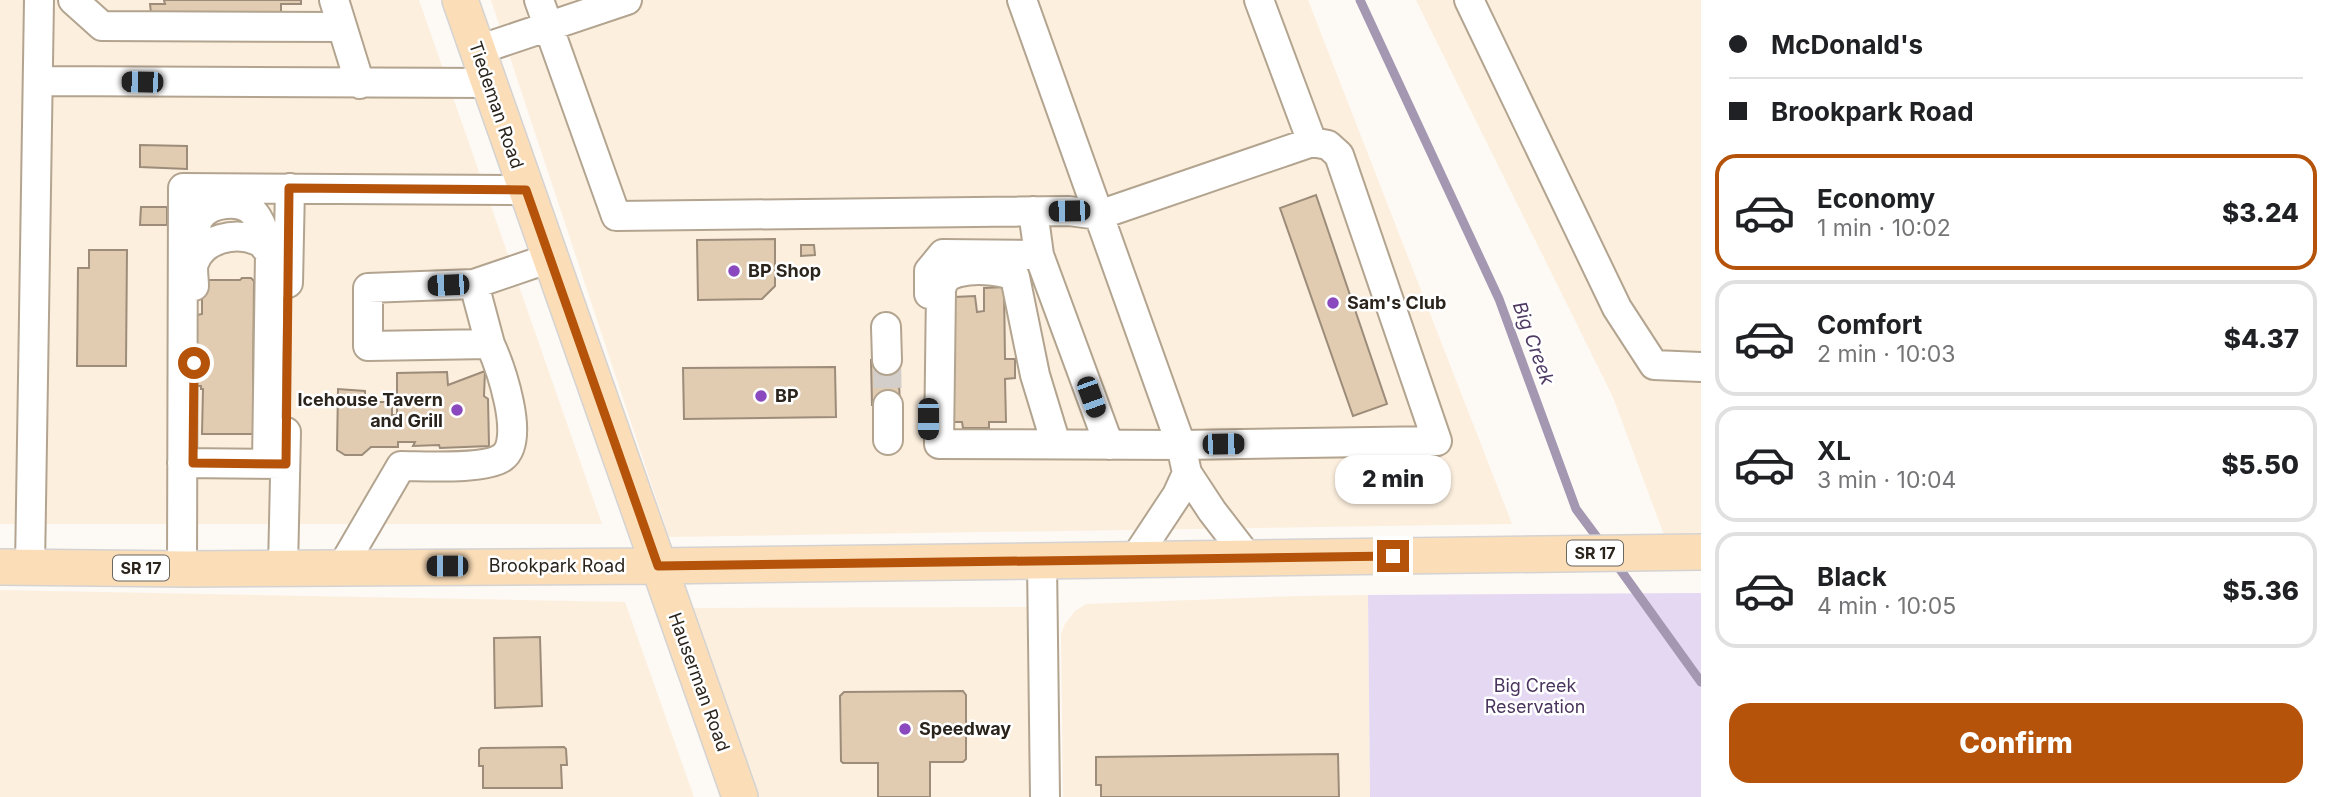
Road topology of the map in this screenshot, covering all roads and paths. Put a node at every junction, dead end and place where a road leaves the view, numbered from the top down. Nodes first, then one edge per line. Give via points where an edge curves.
1 (39, 0) edge
2 (334, 0) edge
3 (460, 0) edge
4 (539, 0) edge
5 (627, 0) edge
6 (1022, 0) edge
7 (1259, 0) edge
8 (1469, 0) edge
9 (80, 4) edge
10 (342, 27) junction
11 (548, 27) junction
12 (478, 50) junction
13 (38, 81) junction
14 (489, 83) junction
15 (360, 84) junction
16 (1312, 142) junction
17 (289, 188) junction
18 (526, 190) junction
19 (1033, 211) junction
20 (1099, 215) junction
21 (1039, 255) junction
22 (550, 258) junction
23 (474, 284) junction
24 (886, 327) dead end
25 (490, 344) junction
26 (887, 360) tunnel mouth
27 (1701, 367) edge
28 (888, 405) tunnel mouth
29 (888, 440) dead end
30 (933, 444) junction
31 (1056, 444) junction
32 (1109, 444) junction
33 (1181, 445) junction
34 (187, 463) junction
35 (276, 464) junction
36 (1187, 472) junction
37 (1701, 552) edge
38 (1249, 559) junction
39 (1134, 560) junction
40 (1042, 562) junction
41 (658, 566) junction
42 (15, 567) edge
43 (342, 567) junction
44 (283, 568) junction
45 (182, 569) junction
46 (740, 797) edge
47 (1045, 797) edge

1 - 13 street
2 - 10 street
3 - 12 main road, Tiedeman Road
4 - 11 street
5 - 11 street
6 - 20 street
7 - 16 street
8 - 27 street via 1623,317 1654,365
9 - 10 street via 102,26
10 - 15 street
11 - 12 street
11 - 19 street via 616,216
12 - 14 main road, Tiedeman Road
13 - 15 street
13 - 42 street
14 - 15 street
14 - 18 main road, Tiedeman Road
16 - 20 street
16 - 33 street via 1328,145 1339,155 1437,441
17 - 18 street
17 - 34 street via 183,188
17 - 35 street
18 - 22 main road, Tiedeman Road
19 - 20 street
19 - 21 street
20 - 33 street
21 - 30 street via 943,254 929,271
21 - 32 street
22 - 23 street
22 - 41 main road, Tiedeman Road
23 - 25 street
23 - 25 street via 368,288 368,346
24 - 26 street
25 - 43 street via 502,370 511,448 502,458 479,465 401,466
28 - 29 street
30 - 31 street
30 - 31 street via 941,289 946,278 974,271 1008,272 1015,277 1035,375
31 - 32 street
32 - 33 street
33 - 36 street
34 - 35 street
34 - 35 street via 194,263 219,239 244,237 260,242 270,253
34 - 45 street
35 - 44 street
36 - 38 street
36 - 39 street
37 - 38 main road, Brookpark Road / SR 17
38 - 39 main road, Brookpark Road / SR 17
39 - 40 main road, Brookpark Road / SR 17
40 - 41 main road, Brookpark Road / SR 17
40 - 47 street
41 - 43 main road, Brookpark Road / SR 17
41 - 46 main road, Hauserman Road
42 - 45 main road, Brookpark Road / SR 17
43 - 44 main road, Brookpark Road / SR 17
44 - 45 main road, Brookpark Road / SR 17

